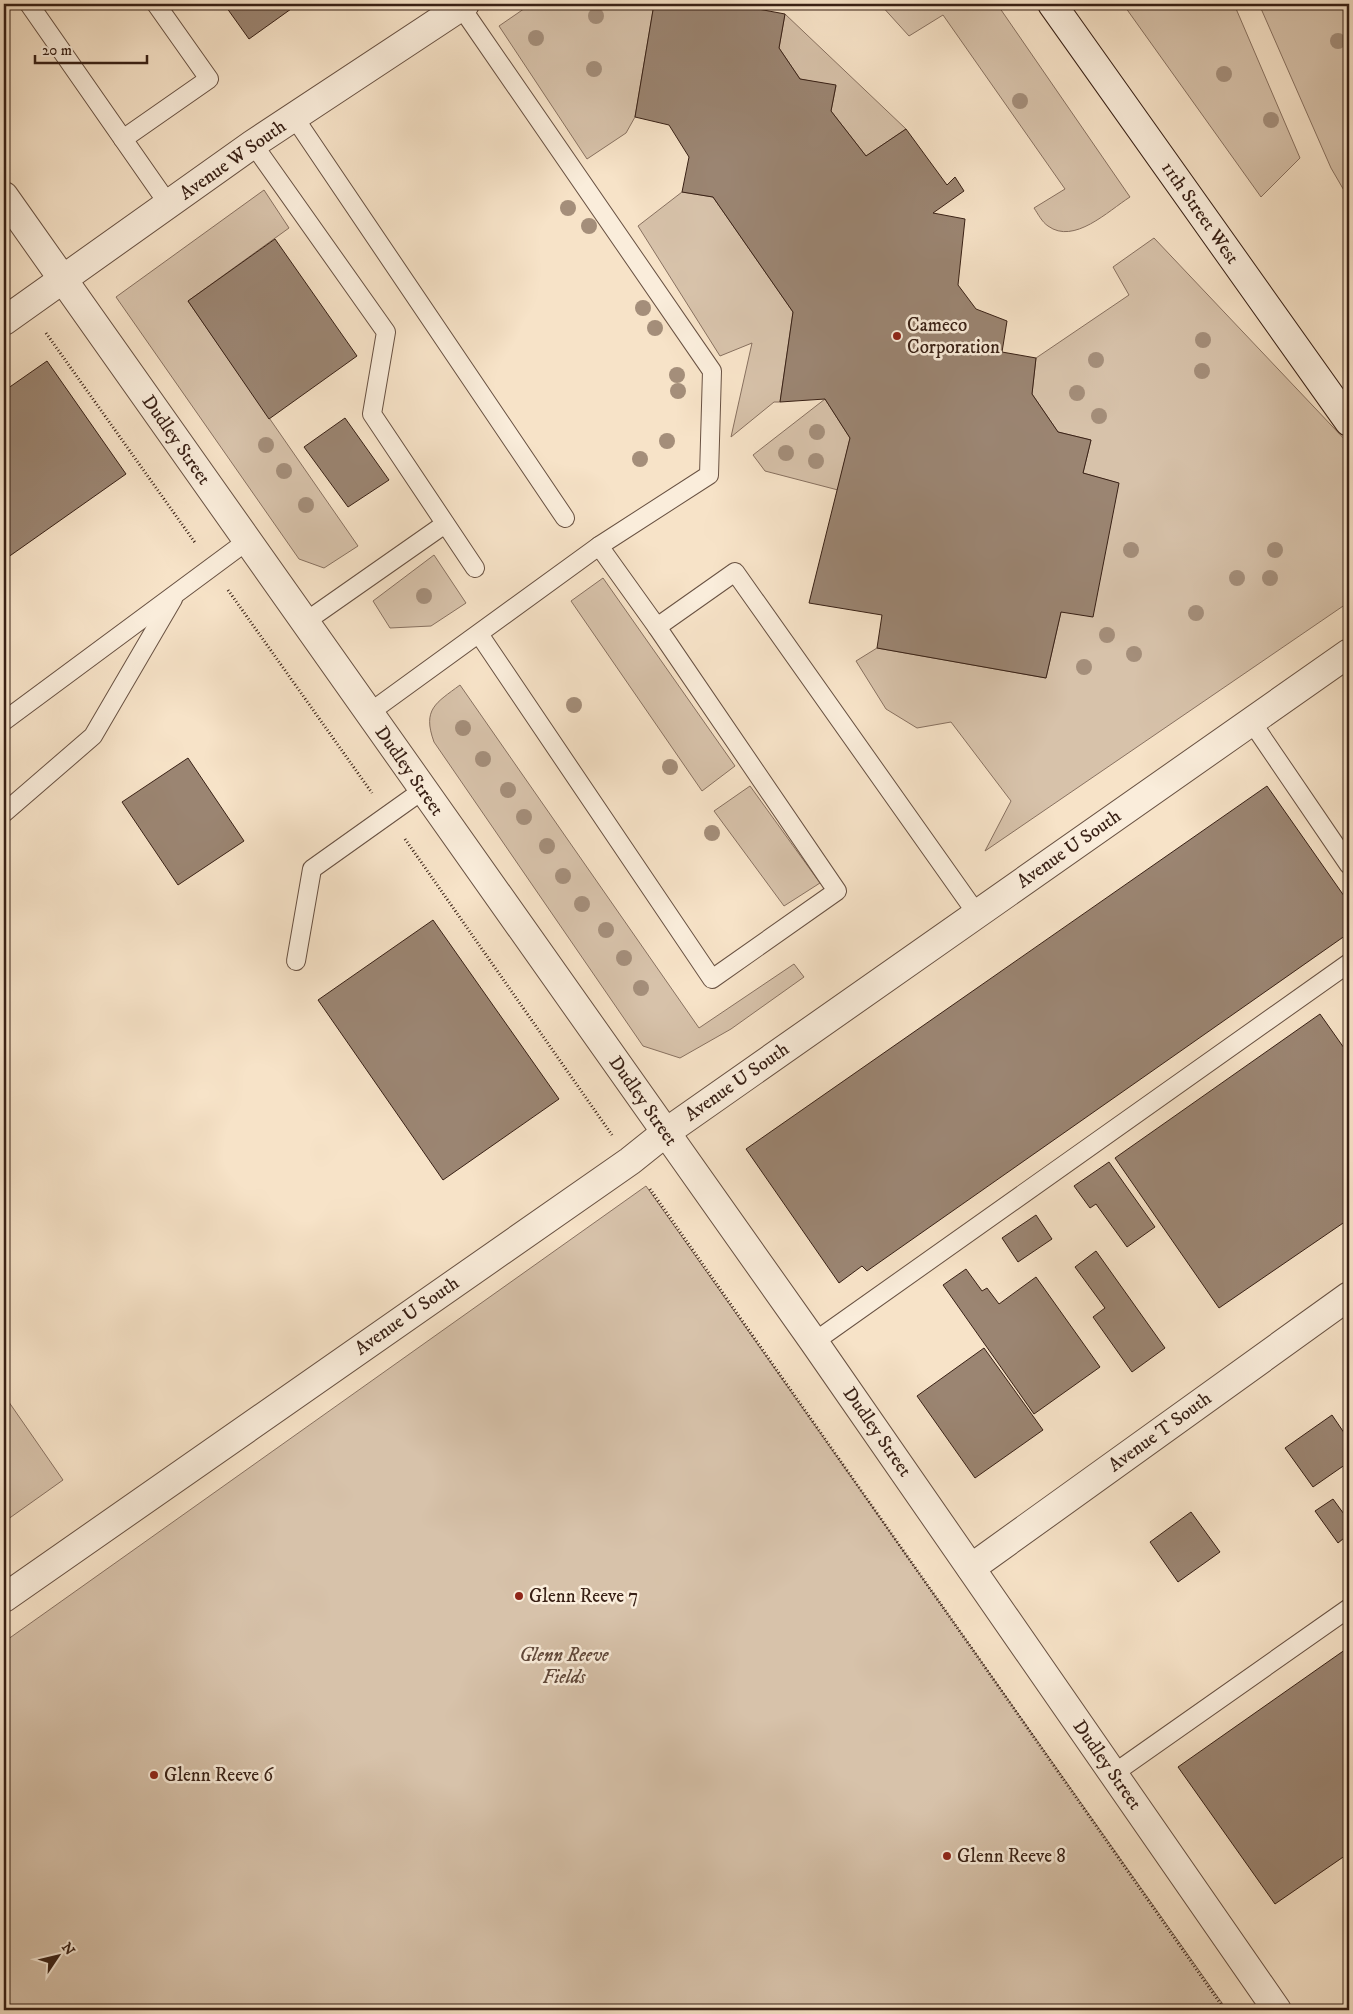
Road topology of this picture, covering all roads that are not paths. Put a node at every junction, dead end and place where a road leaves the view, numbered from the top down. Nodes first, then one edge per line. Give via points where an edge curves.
1 (29, 4) edge
2 (156, 4) edge
3 (1052, 4) edge
4 (463, 5) edge
5 (294, 117) junction
6 (123, 139) junction
7 (253, 144) junction
8 (4, 196) edge
9 (168, 205) junction
10 (63, 279) junction
11 (4, 321) edge
12 (1349, 422) edge
13 (565, 518) dead end
14 (445, 524) junction
15 (247, 541) junction
16 (599, 546) junction
17 (475, 568) dead end
18 (177, 592) junction
19 (305, 622) junction
20 (657, 627) junction
21 (478, 634) junction
22 (1349, 653) edge
23 (369, 713) junction
24 (4, 721) edge
25 (1251, 721) junction
26 (423, 790) junction
27 (4, 813) edge
28 (1349, 865) edge
29 (977, 914) junction
30 (296, 961) dead end
31 (1349, 963) edge
32 (665, 1133) junction
33 (1349, 1296) edge
34 (814, 1342) junction
35 (971, 1568) junction
36 (4, 1598) edge
37 (1349, 1608) edge
38 (1112, 1774) junction
39 (1277, 2010) edge

1 - 6 lane
2 - 6 lane via 209,79
3 - 12 street, 11th Street West
4 - 5 street, Avenue W South
4 - 16 lane via 712,371 709,475
5 - 7 street, Avenue W South
5 - 13 lane
6 - 9 lane
7 - 9 street, Avenue W South
7 - 14 lane via 386,332 372,414
8 - 10 street, Dudley Street
9 - 10 street, Avenue W South
10 - 11 street, Avenue W South
10 - 15 street, Dudley Street
14 - 17 lane
14 - 19 lane
15 - 18 lane
15 - 19 street, Dudley Street
16 - 20 lane
16 - 21 lane
18 - 24 lane
18 - 27 lane via 93,736
19 - 23 street, Dudley Street
20 - 21 lane via 837,891 712,979
20 - 29 lane via 736,572
21 - 23 lane
22 - 25 street, Avenue U South
23 - 26 street, Dudley Street
25 - 28 lane
25 - 29 street, Avenue U South
26 - 30 lane via 312,869
26 - 32 street, Dudley Street
29 - 32 street, Avenue U South
31 - 34 lane
32 - 34 street, Dudley Street
32 - 36 street, Avenue U South via 622,1167
33 - 35 street, Avenue T South
34 - 35 street, Dudley Street
35 - 38 street, Dudley Street
37 - 38 lane
38 - 39 street, Dudley Street

